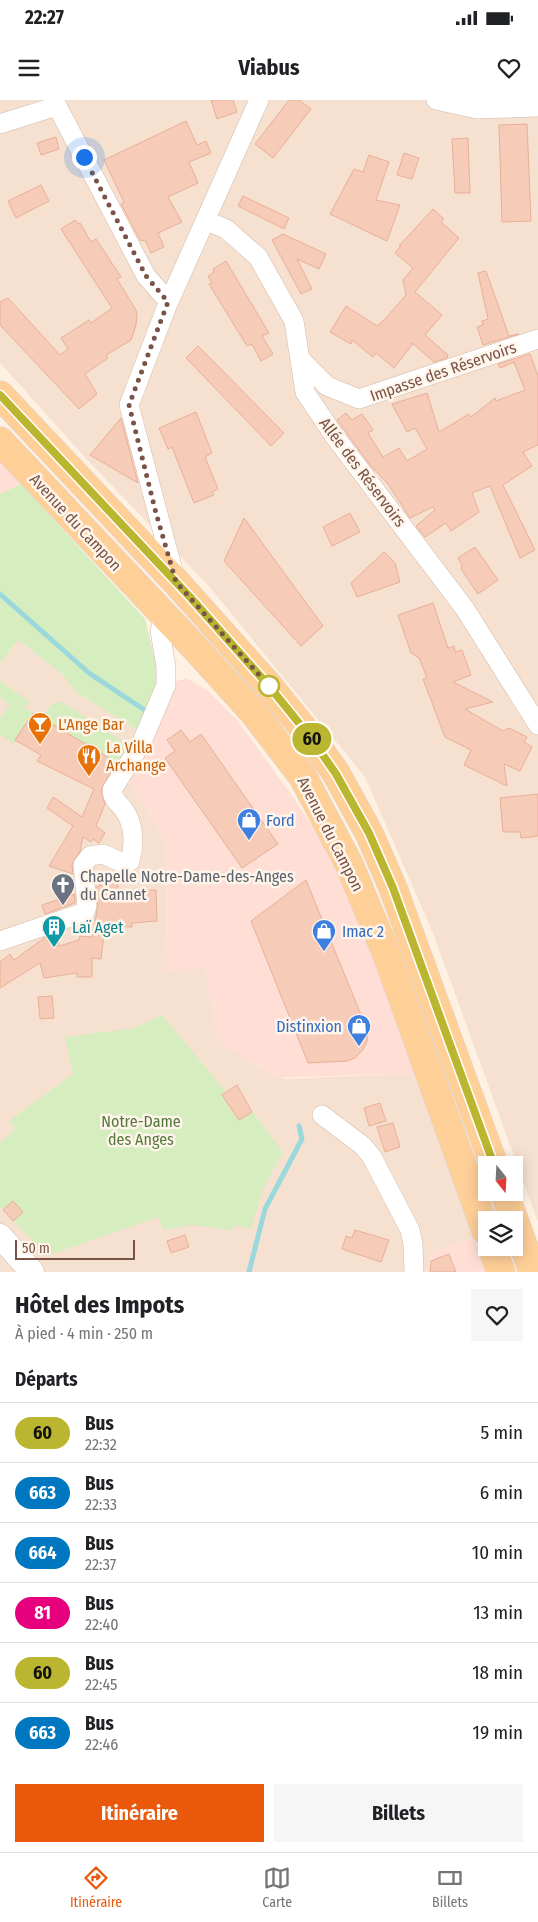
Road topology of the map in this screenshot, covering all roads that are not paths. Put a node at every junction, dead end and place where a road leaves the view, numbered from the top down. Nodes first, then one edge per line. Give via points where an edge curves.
1 (259, 100) edge
2 (436, 100) edge
3 (478, 105) edge
4 (538, 107) edge
5 (0, 124) edge
6 (207, 220) junction
7 (168, 302) junction
8 (538, 339) edge
9 (301, 360) junction
10 (0, 395) edge
11 (0, 441) edge
12 (156, 513) junction
13 (136, 540) junction
14 (176, 582) junction
15 (164, 616) junction
16 (538, 725) edge
17 (0, 941) edge
18 (322, 1115) dead end
19 (491, 1156) edge
20 (507, 1201) edge
21 (479, 1211) edge
22 (0, 1236) edge
23 (495, 1256) edge
24 (32, 1272) edge
25 (414, 1272) edge
26 (501, 1272) edge
27 (533, 1272) edge

1 - 6 street
2 - 3 street
3 - 4 street
5 - 7 street via 57,106 146,276
6 - 7 street
6 - 9 street, Allée des Réservoirs via 226,229 258,257 294,321
7 - 12 street via 129,405
8 - 9 street, Impasse des Réservoirs via 360,399 327,386
9 - 16 street, Allée des Réservoirs via 305,392 335,437 465,609
10 - 13 main road, Avenue du Campon
11 - 15 main road, Avenue du Campon
12 - 13 street via 156,530 144,539
12 - 14 street
13 - 14 main road, Avenue du Campon
14 - 19 main road, Avenue du Campon via 311,738 350,796 393,888
15 - 17 street via 160,631 166,685 142,744 112,790 114,799 131,824 133,847 130,860 125,864 103,854 90,856 82,872 85,912
15 - 21 main road, Avenue du Campon via 253,712 285,753 303,777 334,834 387,955
18 - 25 street via 363,1146 372,1157 410,1230
20 - 27 main road
22 - 24 street
23 - 26 main road

